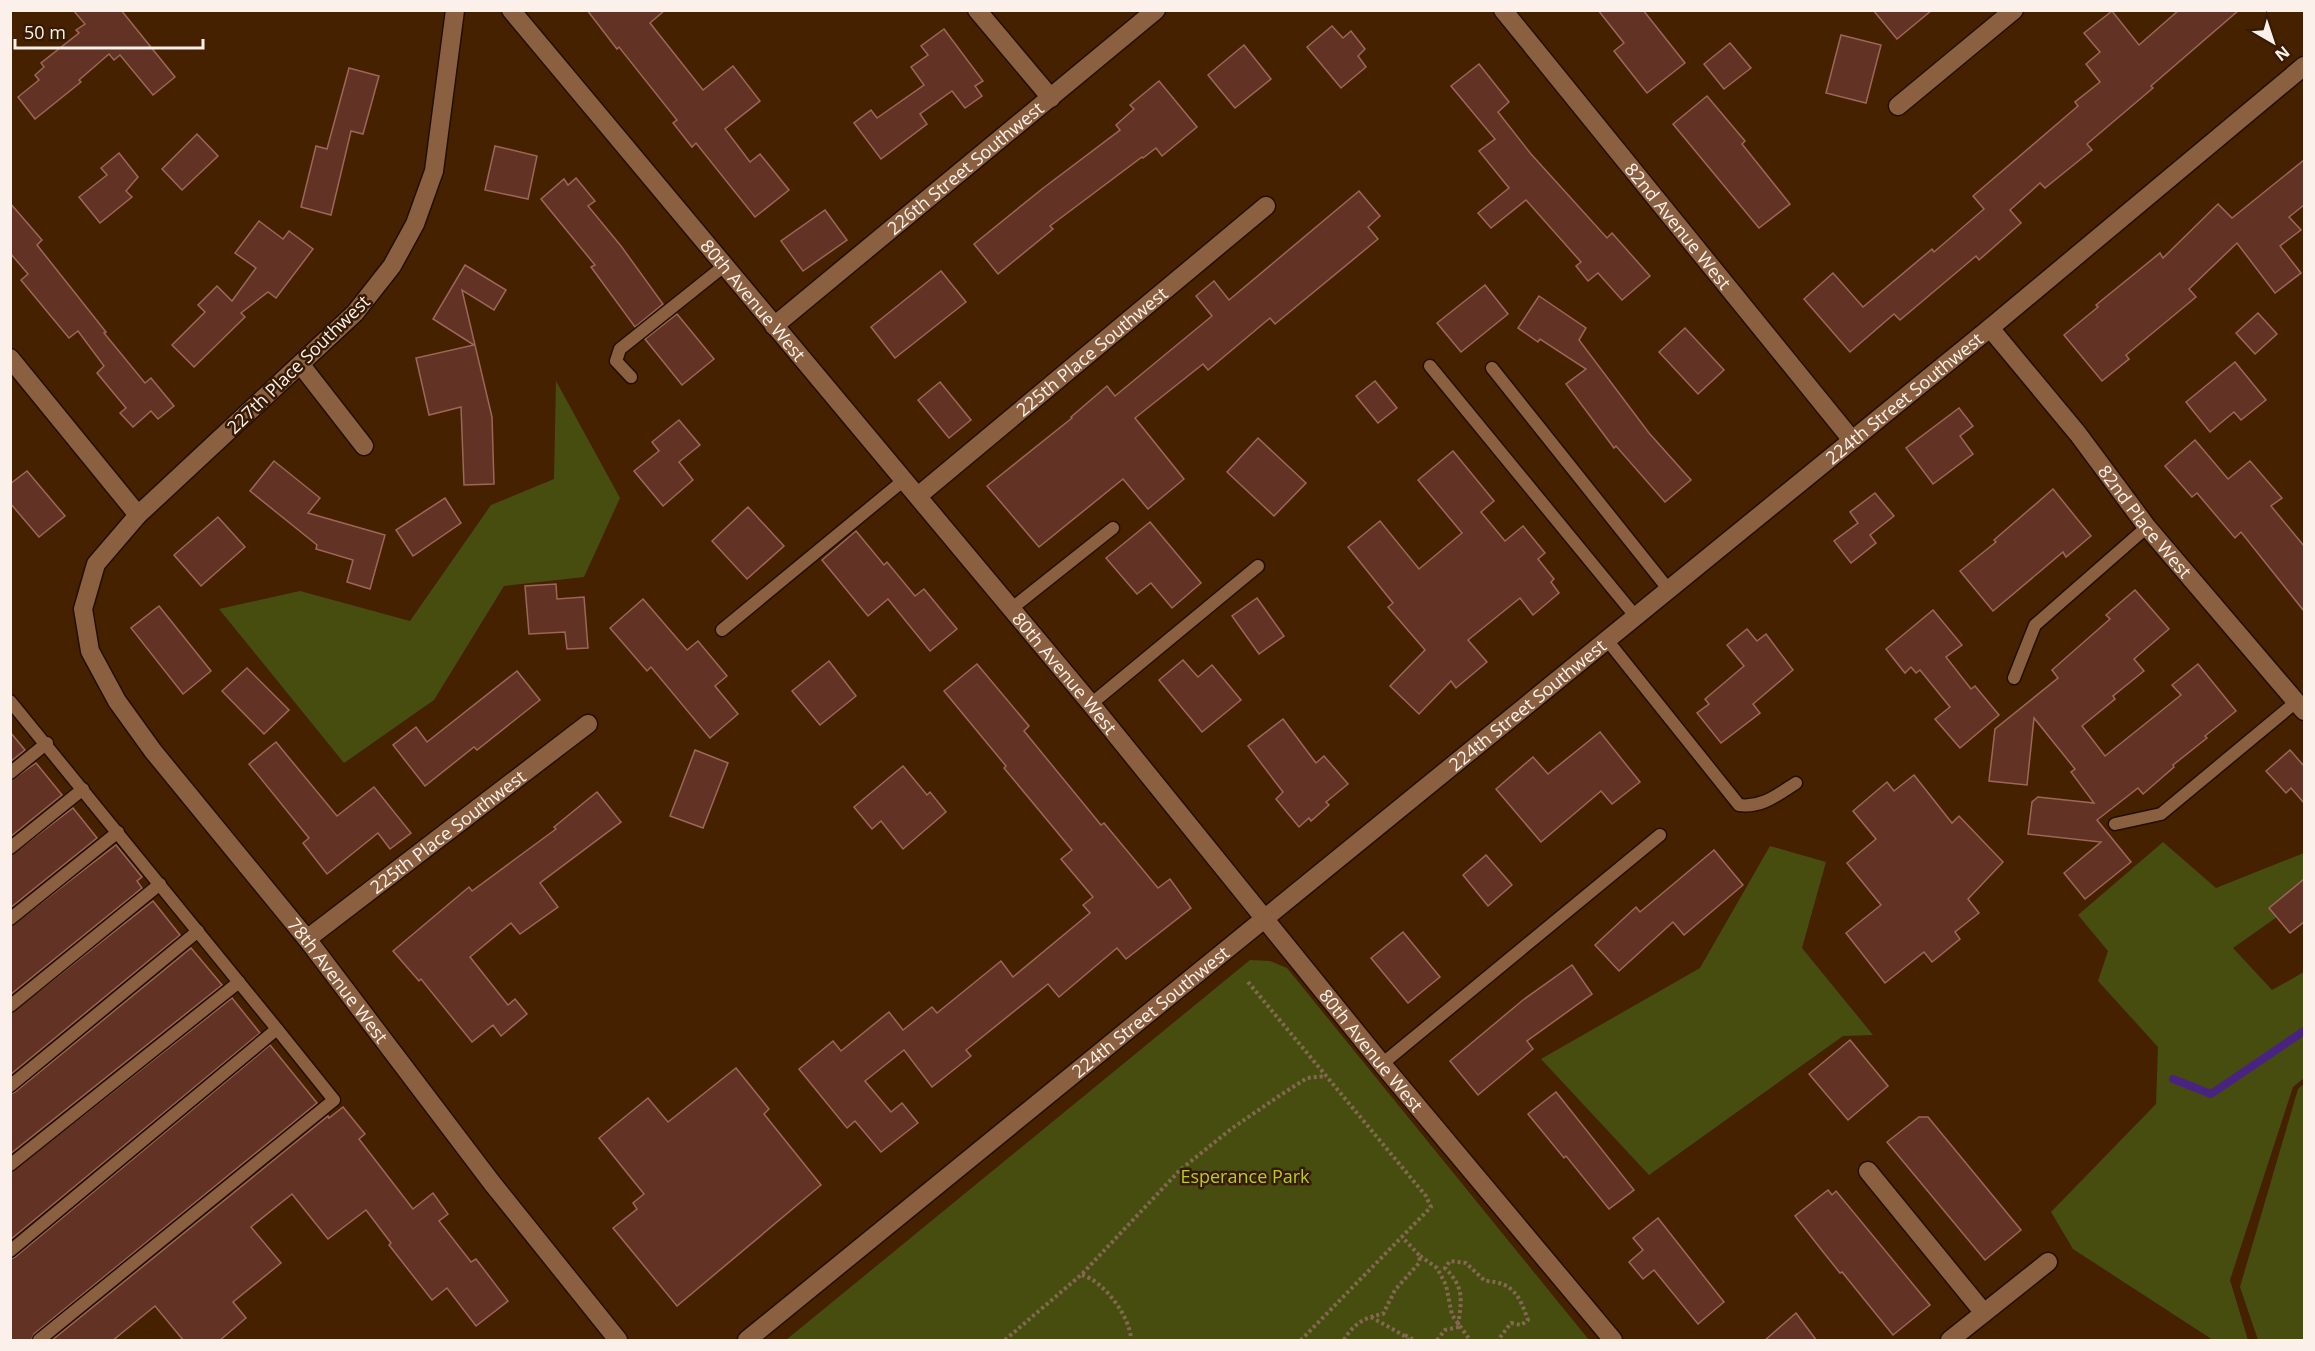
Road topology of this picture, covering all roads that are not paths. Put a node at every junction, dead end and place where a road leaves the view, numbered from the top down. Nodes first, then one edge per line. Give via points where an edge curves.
1 (455, 10) edge
2 (511, 10) edge
3 (977, 10) edge
4 (1156, 10) edge
5 (1503, 10) edge
6 (2014, 10) edge
7 (2304, 66) edge
8 (1051, 98) junction
9 (1898, 106) dead end
10 (1266, 206) dead end
11 (724, 266) junction
12 (774, 326) junction
13 (1990, 328) junction
14 (10, 358) edge
15 (301, 365) junction
16 (1430, 366) dead end
17 (1492, 368) dead end
18 (631, 377) dead end
19 (1852, 440) junction
20 (364, 446) dead end
21 (904, 480) junction
22 (918, 496) junction
23 (138, 514) junction
24 (2147, 527) junction
25 (1113, 528) dead end
26 (1257, 566) dead end
27 (1669, 590) junction
28 (83, 609) joint
29 (1011, 609) junction
30 (1636, 617) junction
31 (722, 630) dead end
32 (1606, 640) junction
33 (2014, 678) dead end
34 (10, 701) edge
35 (1091, 704) junction
36 (2300, 707) edge
37 (588, 724) dead end
38 (47, 743) junction
39 (10, 773) edge
40 (1796, 783) dead end
41 (83, 789) junction
42 (2115, 824) dead end
43 (118, 832) junction
44 (1660, 835) dead end
45 (10, 848) edge
46 (160, 884) junction
47 (10, 919) edge
48 (1265, 920) junction
49 (198, 932) junction
50 (307, 939) junction
51 (239, 982) junction
52 (10, 1006) edge
53 (277, 1029) junction
54 (1382, 1064) junction
55 (10, 1086) edge
56 (10, 1165) edge
57 (1868, 1171) dead end
58 (10, 1251) edge
59 (2048, 1262) dead end
60 (1984, 1313) junction
61 (39, 1341) edge
62 (618, 1341) edge
63 (747, 1341) edge
64 (1613, 1341) edge
65 (1950, 1341) edge

1 - 15 street, 227th Place Southwest via 434,171 415,224 392,266 355,313
2 - 11 street, 80th Avenue West
3 - 8 street
4 - 8 street, 226th Street Southwest
5 - 19 street, 82nd Avenue West
6 - 9 street
7 - 13 street, 224th Street Southwest
8 - 12 street, 226th Street Southwest
10 - 22 street, 225th Place Southwest
11 - 12 street, 80th Avenue West
11 - 18 lane via 620,350 616,361
12 - 21 street, 80th Avenue West
13 - 19 street, 224th Street Southwest
13 - 24 street, 82nd Place West via 2078,434
14 - 23 street
15 - 20 street
15 - 23 street, 227th Place Southwest
16 - 30 lane
17 - 27 lane
19 - 27 street, 224th Street Southwest
21 - 22 street, 80th Avenue West
21 - 31 lane
22 - 29 street, 80th Avenue West
23 - 28 street, 227th Place Southwest via 96,564
24 - 33 lane via 2035,625
24 - 36 street, 82nd Place West
25 - 29 lane
26 - 35 lane
27 - 30 street, 224th Street Southwest
28 - 50 street, 78th Avenue West via 90,651 117,700 153,752
29 - 35 street, 80th Avenue West
30 - 32 street, 224th Street Southwest
32 - 40 lane via 1738,805 1750,807 1768,802
32 - 48 street, 224th Street Southwest
34 - 38 lane
35 - 48 street, 80th Avenue West
36 - 42 lane via 2161,814
37 - 50 street, 225th Place Southwest
38 - 39 lane
38 - 41 lane
41 - 43 lane
41 - 45 lane
43 - 46 lane
43 - 47 lane
44 - 54 lane
46 - 49 lane
46 - 52 lane
48 - 54 street, 80th Avenue West
48 - 63 street, 224th Street Southwest
49 - 51 lane
49 - 55 lane
50 - 62 street, 78th Avenue West
51 - 53 lane
51 - 56 lane
53 - 58 lane
53 - 61 lane via 334,1100
54 - 64 street, 80th Avenue West
57 - 60 street
59 - 60 street
60 - 65 street

